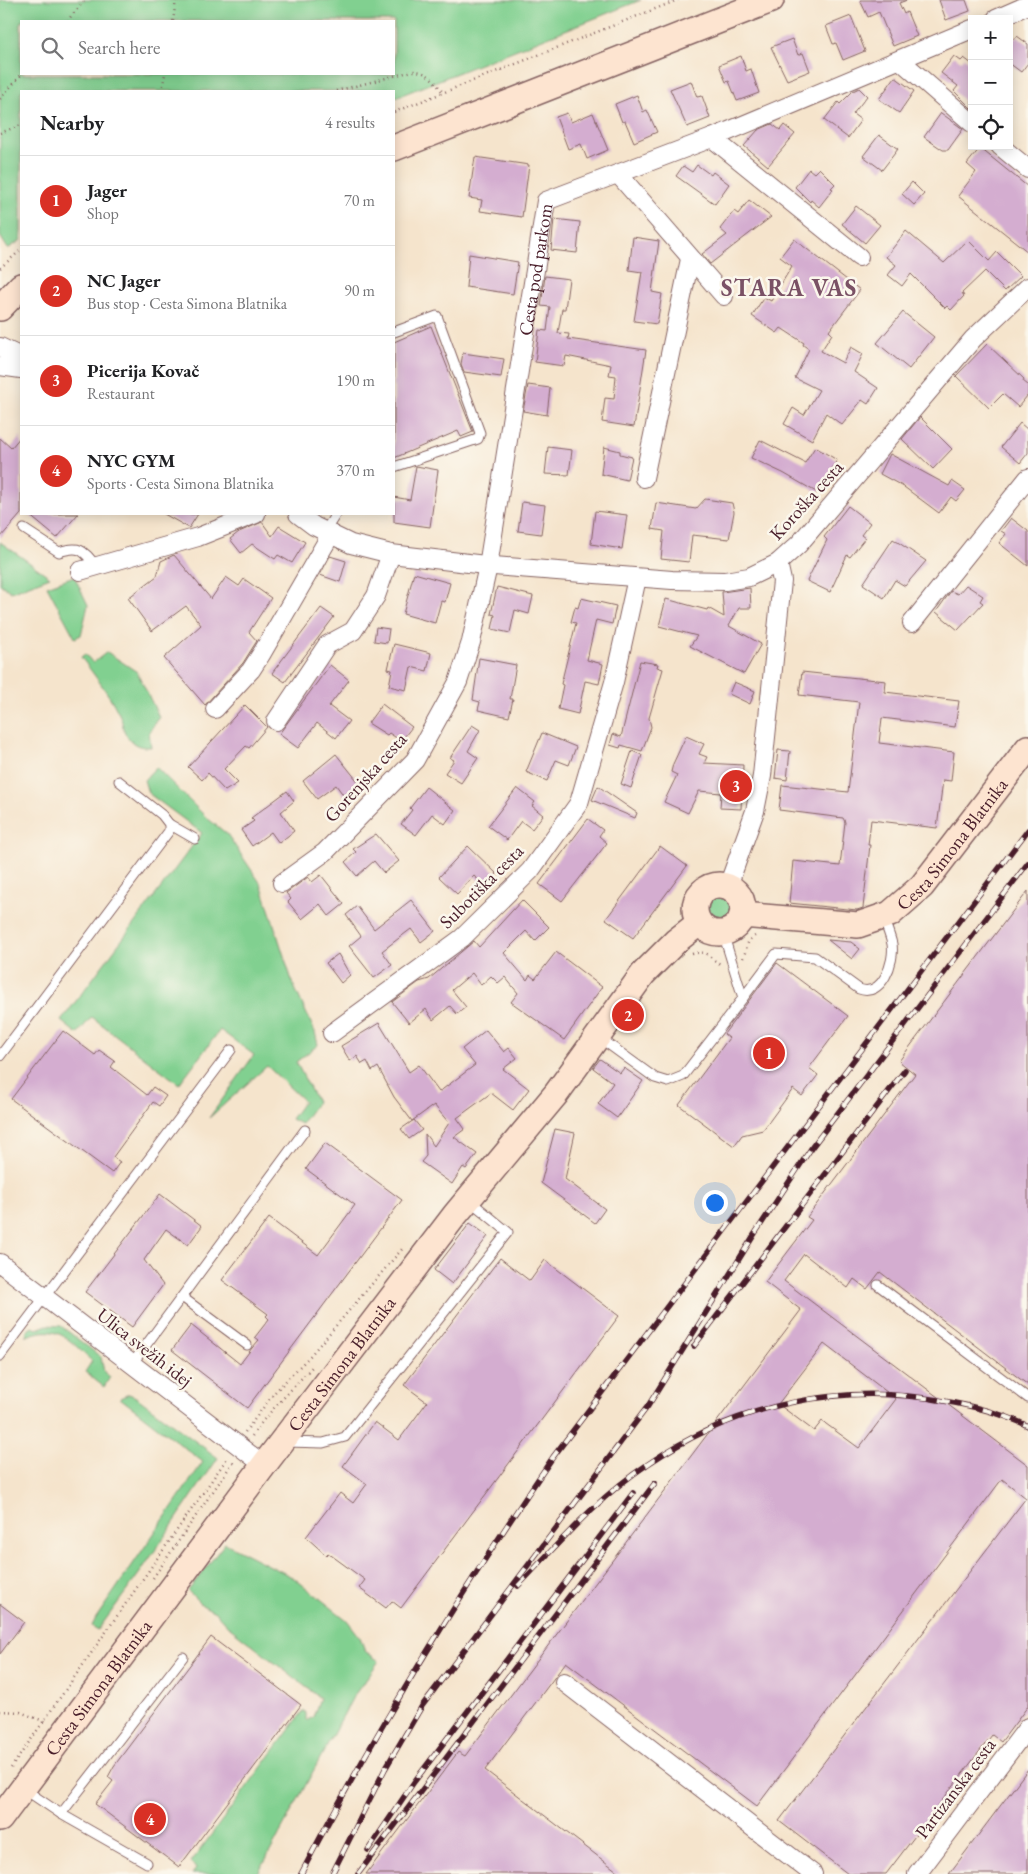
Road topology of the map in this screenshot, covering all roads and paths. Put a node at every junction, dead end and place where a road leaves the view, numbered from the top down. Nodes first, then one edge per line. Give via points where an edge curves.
1 (85, 0) edge
2 (176, 0) edge
3 (678, 0) edge
4 (771, 0) edge
5 (1028, 5) edge
6 (1005, 15) edge
7 (68, 20) edge
8 (173, 20) edge
9 (968, 31) edge
10 (900, 60) junction
11 (21, 75) edge
12 (165, 75) edge
13 (162, 90) edge
14 (340, 90) edge
15 (444, 93) junction
16 (0, 99) edge
17 (395, 112) edge
18 (968, 120) edge
19 (20, 125) edge
20 (0, 133) edge
21 (712, 138) junction
22 (395, 148) edge
23 (1005, 150) edge
24 (1028, 168) edge
25 (619, 175) junction
26 (20, 251) edge
27 (859, 257) dead end
28 (690, 259) junction
29 (0, 268) edge
30 (20, 269) edge
31 (0, 286) edge
32 (20, 287) edge
33 (1028, 287) edge
34 (724, 296) dead end
35 (0, 308) edge
36 (395, 332) edge
37 (0, 347) edge
38 (20, 357) edge
39 (0, 366) edge
40 (20, 368) edge
41 (395, 467) edge
42 (644, 478) dead end
43 (1028, 478) edge
44 (253, 515) edge
45 (300, 515) edge
46 (336, 515) edge
47 (24, 529) dead end
48 (328, 533) junction
49 (391, 554) junction
50 (778, 563) junction
51 (488, 566) junction
52 (88, 569) joint
53 (638, 578) junction
54 (912, 622) dead end
55 (215, 708) dead end
56 (276, 721) dead end
57 (1028, 748) edge
58 (119, 781) dead end
59 (169, 824) junction
60 (195, 839) dead end
61 (282, 884) dead end
62 (728, 886) junction
63 (742, 915) junction
64 (883, 916) junction
65 (699, 923) junction
66 (723, 933) junction
67 (743, 998) junction
68 (332, 1033) dead end
69 (598, 1036) junction
70 (231, 1050) dead end
71 (0, 1056) edge
72 (305, 1130) dead end
73 (469, 1200) junction
74 (0, 1263) edge
75 (878, 1285) dead end
76 (45, 1297) junction
77 (182, 1297) junction
78 (247, 1345) dead end
79 (0, 1356) edge
80 (132, 1364) junction
81 (1028, 1398) edge
82 (281, 1442) junction
83 (264, 1465) junction
84 (182, 1657) dead end
85 (564, 1682) dead end
86 (0, 1711) edge
87 (1028, 1727) edge
88 (64, 1734) junction
89 (23, 1788) junction
90 (61, 1814) junction
91 (0, 1819) edge
92 (147, 1863) dead end
93 (813, 1874) edge
94 (917, 1874) edge

1 - 7 path
2 - 8 path
3 - 15 path
4 - 22 street
5 - 6 street
9 - 10 street, Cesta pod parkom
10 - 18 street
10 - 21 street, Cesta pod parkom
11 - 16 path
12 - 13 path
14 - 15 path via 422,71
15 - 17 path
19 - 20 path
21 - 25 street, Cesta pod parkom
21 - 27 street
23 - 24 street
25 - 28 street
25 - 51 street, Cesta pod parkom via 546,201
26 - 29 path
28 - 34 street
28 - 42 street
30 - 31 street
32 - 35 street
33 - 50 street, Koroška cesta via 973,339 798,544
36 - 41 lane via 437,316 480,433 478,439
37 - 38 street
39 - 40 street
43 - 54 street
44 - 52 street via 198,537
45 - 48 street, Koroška cesta
46 - 48 lane
47 - 52 lane via 59,552 72,548 81,550
48 - 49 street, Koroška cesta via 350,544
48 - 55 street via 262,653
49 - 51 street, Koroška cesta
49 - 56 street via 376,596 353,631 327,645
50 - 53 street, Koroška cesta via 749,577 725,581
50 - 62 street via 782,581 762,776 755,812
51 - 53 street, Koroška cesta
51 - 61 street, Gorenjska cesta via 471,642 458,682 415,760 325,852
53 - 68 street, Subotiška cesta via 614,682 579,803 530,871 462,938
57 - 64 street, Cesta Simona Blatnika via 922,886 890,914
58 - 59 lane
59 - 60 lane
59 - 71 lane via 169,831
62 - 63 street via 740,898
62 - 65 street via 707,887 699,894 695,903
63 - 64 street, Cesta Simona Blatnika via 858,925
63 - 66 street via 738,923
64 - 67 lane via 892,944 891,959 887,974 874,989 859,989 815,957 776,954
65 - 66 street via 706,929
65 - 69 street, Cesta Simona Blatnika via 643,974
66 - 67 lane
67 - 69 lane via 683,1076 668,1082 655,1078
69 - 73 street, Cesta Simona Blatnika via 556,1094
70 - 76 lane
72 - 77 lane
73 - 82 street, Cesta Simona Blatnika
73 - 82 lane via 508,1232 345,1437 323,1443
74 - 76 street, Ulica svežih idej
75 - 81 lane
76 - 79 lane
76 - 80 street, Ulica svežih idej
77 - 78 lane
77 - 80 lane
80 - 83 street, Ulica svežih idej
82 - 83 street, Cesta Simona Blatnika
83 - 88 street, Cesta Simona Blatnika
84 - 90 lane
85 - 93 street
86 - 88 path via 20,1712 45,1721
87 - 94 street, Partizanska cesta
88 - 89 street, Cesta Simona Blatnika
89 - 90 lane
89 - 91 street, Cesta Simona Blatnika
90 - 92 lane

